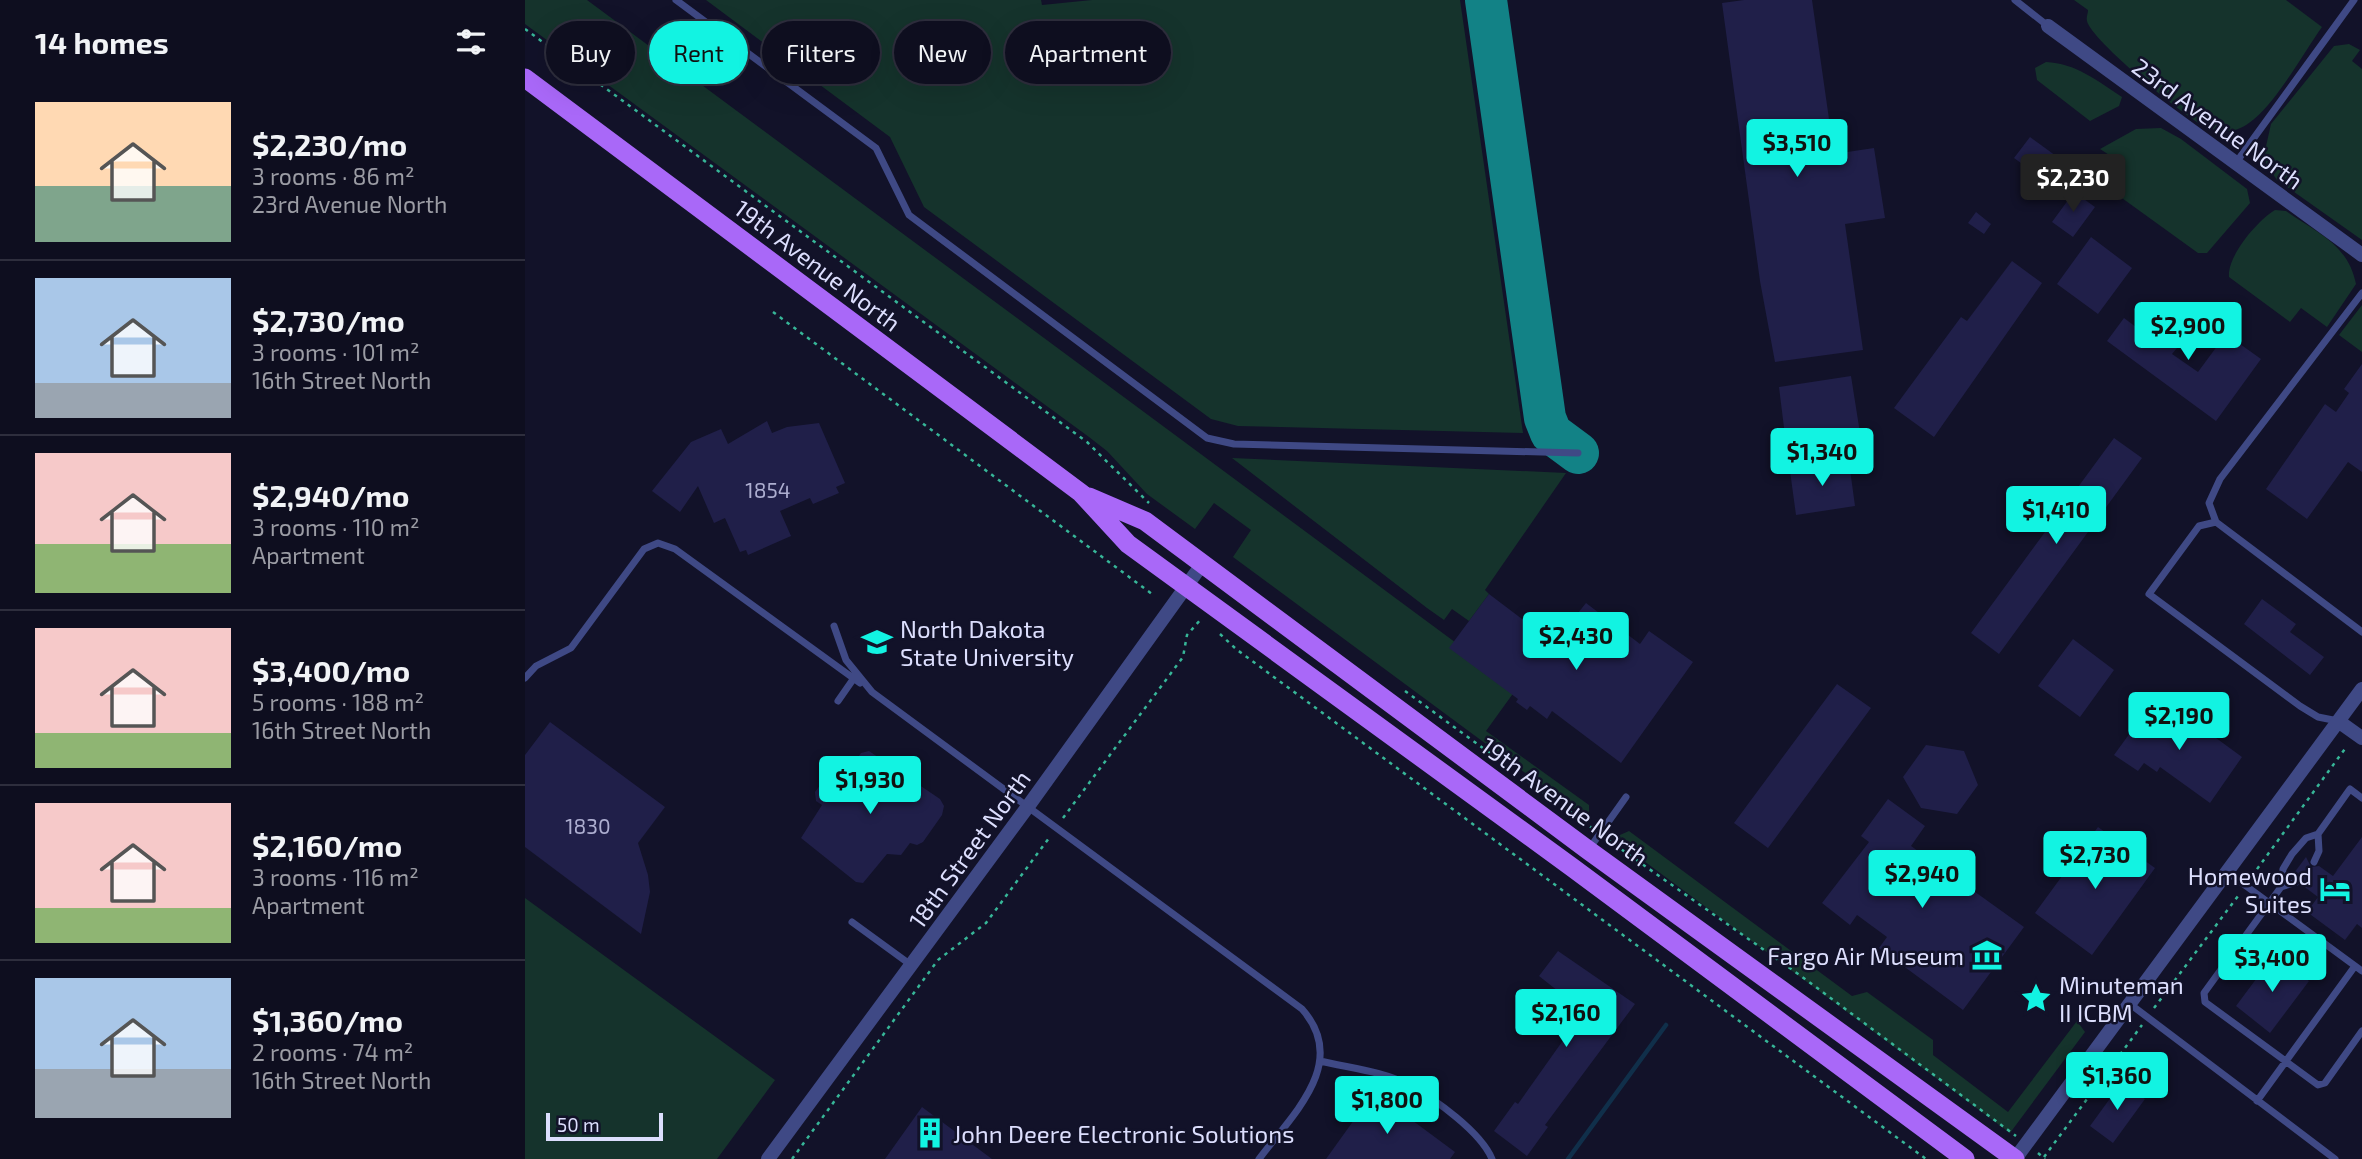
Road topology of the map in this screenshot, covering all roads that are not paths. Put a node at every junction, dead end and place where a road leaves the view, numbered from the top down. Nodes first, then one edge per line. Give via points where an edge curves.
1 (676, 0) edge
2 (2015, 0) edge
3 (2354, 0) edge
4 (2048, 26) joint
5 (525, 78) edge
6 (2234, 164) junction
7 (2362, 255) edge
8 (2362, 293) edge
9 (1579, 453) dead end
10 (1081, 493) junction
11 (2216, 522) junction
12 (1203, 564) junction
13 (1187, 585) junction
14 (834, 626) dead end
15 (2362, 632) edge
16 (525, 678) edge
17 (854, 678) junction
18 (2362, 689) edge
19 (872, 692) junction
20 (838, 701) dead end
21 (2338, 721) junction
22 (2358, 736) edge
23 (1626, 797) dead end
24 (2362, 798) edge
25 (1030, 805) junction
26 (2318, 834) junction
27 (1593, 841) junction
28 (2314, 862) dead end
29 (2227, 872) junction
30 (2297, 881) dead end
31 (2281, 887) junction
32 (2270, 903) junction
33 (852, 922) dead end
34 (911, 965) junction
35 (2359, 969) edge
36 (2129, 1003) junction
37 (2362, 1031) edge
38 (1320, 1061) junction
39 (2286, 1061) junction
40 (2257, 1101) junction
41 (2019, 1154) edge
42 (768, 1159) edge
43 (1259, 1159) edge
44 (1492, 1159) edge
45 (1965, 1159) edge
46 (2335, 1159) edge

1 - 9 lane via 876,148 909,215 1207,438 1234,444
2 - 4 lane
3 - 6 lane
4 - 6 street, 23rd Avenue North
5 - 10 main road, 19th Avenue North
6 - 7 street, 23rd Avenue North
8 - 11 lane via 2220,479 2209,503
10 - 12 main road, 19th Avenue North via 1145,521
10 - 13 main road, 19th Avenue North via 1128,544
11 - 15 lane
11 - 21 lane via 2199,526 2149,594 2301,706 2318,717
12 - 13 street, 18th Street North
12 - 27 main road, 19th Avenue North
13 - 25 street, 18th Street North
13 - 45 main road, 19th Avenue North
14 - 19 lane via 846,660
16 - 17 lane via 536,666 571,648 644,549 658,543 675,549
17 - 19 lane
17 - 20 lane
18 - 21 street
19 - 25 lane
21 - 22 street
21 - 29 street
23 - 27 lane
24 - 26 lane via 2350,789
25 - 34 street, 18th Street North
25 - 38 lane via 1303,1009 1319,1034
26 - 28 lane
26 - 31 lane via 2306,838 2292,854 2283,869
27 - 41 main road, 19th Avenue North
29 - 32 lane
29 - 36 street
30 - 31 lane
31 - 32 lane
32 - 35 lane
32 - 39 lane via 2204,993 2205,1002
33 - 34 lane
34 - 42 street, 18th Street North
35 - 39 lane
36 - 40 lane
36 - 41 street
37 - 39 lane via 2325,1083 2318,1085
38 - 43 lane via 1310,1090
38 - 44 lane via 1409,1085 1474,1132
39 - 40 lane
40 - 46 lane

